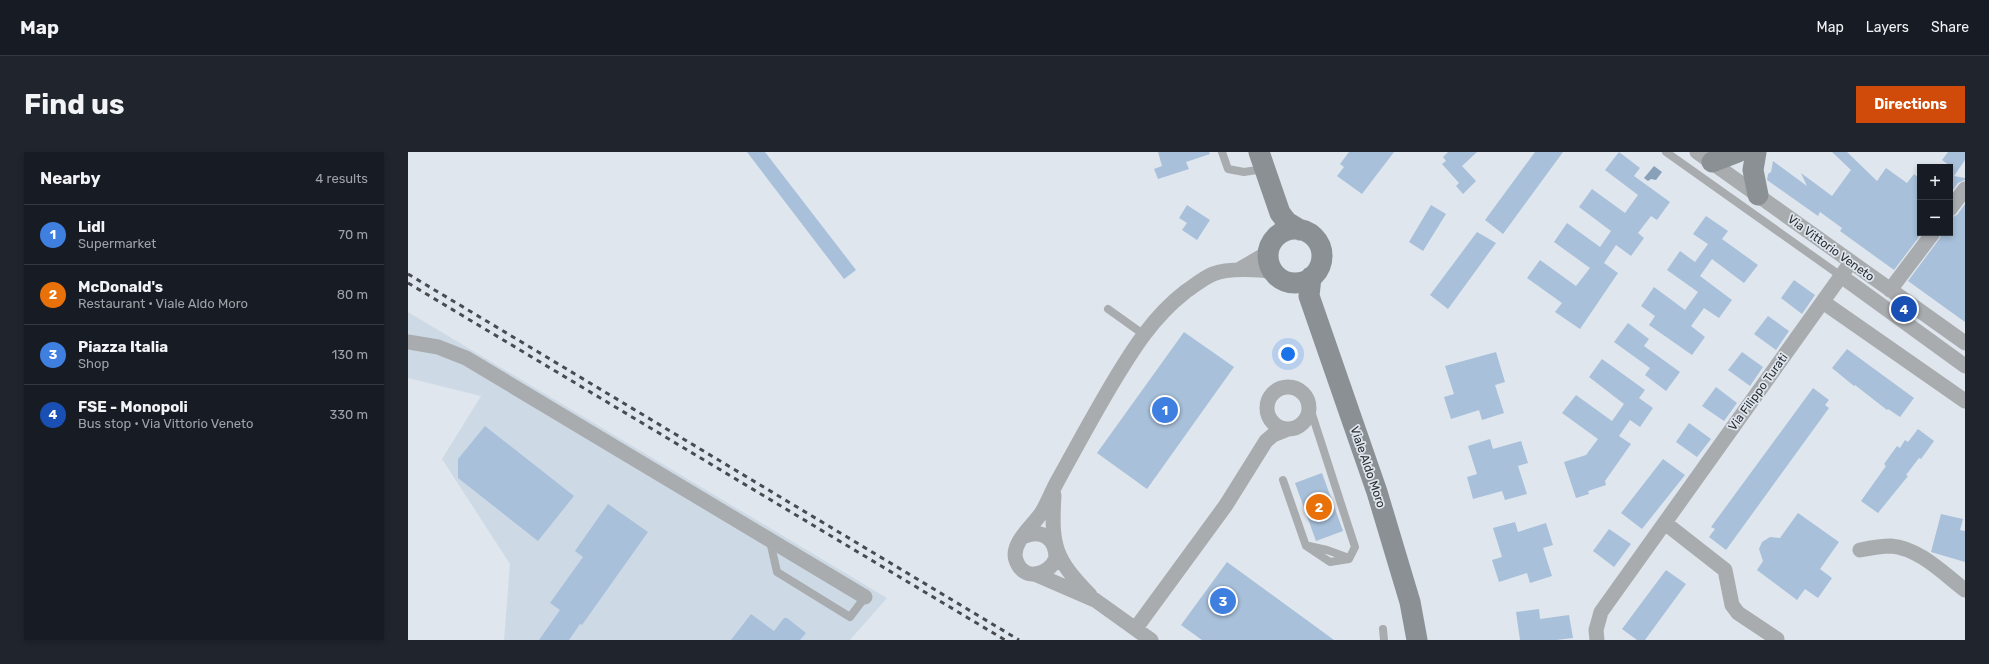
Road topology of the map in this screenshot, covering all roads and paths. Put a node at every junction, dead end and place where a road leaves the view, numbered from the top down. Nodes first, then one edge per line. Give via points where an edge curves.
1 (1222, 152) edge
2 (1666, 152) edge
3 (1738, 152) edge
4 (1756, 152) edge
5 (1708, 155) edge
6 (1262, 160) edge
7 (1965, 189) edge
8 (1758, 195) junction
9 (1953, 205) edge
10 (1280, 213) junction
11 (1300, 230) junction
12 (1930, 236) edge
13 (1272, 242) junction
14 (1851, 262) junction
15 (1237, 270) junction
16 (1273, 272) junction
17 (1842, 276) junction
18 (1306, 285) junction
19 (1890, 290) junction
20 (1823, 302) junction
21 (1108, 309) dead end
22 (1143, 334) junction
23 (1963, 338) edge
24 (408, 342) edge
25 (1965, 366) edge
26 (1965, 401) edge
27 (1308, 405) junction
28 (1269, 415) junction
29 (1288, 429) junction
30 (1266, 441) junction
31 (1283, 480) dead end
32 (1054, 488) junction
33 (1665, 523) junction
34 (1025, 536) junction
35 (770, 541) junction
36 (1056, 550) junction
37 (1860, 550) dead end
38 (1035, 574) junction
39 (1965, 590) edge
40 (865, 597) joint
41 (1095, 600) junction
42 (1136, 628) junction
43 (1383, 629) dead end
44 (1777, 639) edge
45 (1151, 640) edge
46 (1384, 640) edge
47 (1417, 640) edge
48 (1597, 640) edge

1 - 6 lane via 1228,169 1244,172
2 - 17 lane
3 - 5 main road
4 - 8 main road via 1753,170
5 - 8 street, Via Vittorio Veneto
6 - 10 main road
7 - 9 street
8 - 14 street, Via Vittorio Veneto
10 - 11 main road
10 - 13 main road via 1280,224
11 - 13 main road via 1282,232
11 - 18 main road via 1316,239 1322,255 1321,263
12 - 19 street
13 - 15 street via 1264,255
13 - 16 main road via 1268,255
14 - 17 street, Via Filippo Turati
14 - 19 street, Via Vittorio Veneto
15 - 16 street
15 - 22 street via 1214,274 1198,283 1168,306
16 - 18 main road via 1287,282
17 - 20 street, Via Filippo Turati
17 - 25 street, Via Vittorio Veneto
18 - 47 main road, Viale Aldo Moro via 1377,492 1410,602
19 - 23 street, Via Vittorio Veneto
20 - 26 street
20 - 33 street, Via Filippo Turati
21 - 22 lane
22 - 32 street via 1089,423
24 - 35 street via 438,348 466,358
27 - 28 street via 1302,392 1290,387 1283,388 1269,400
27 - 29 street via 1308,412 1301,424
27 - 31 lane via 1355,547 1349,558 1330,562 1306,546
28 - 29 street via 1275,424
28 - 30 street
29 - 30 street
30 - 42 street via 1226,505
32 - 34 street via 1042,512
32 - 36 street via 1053,530
33 - 44 street via 1725,570 1732,605 1738,613
33 - 48 street, Via Filippo Turati via 1601,612 1596,630
34 - 36 street via 1044,534
34 - 38 street via 1016,546 1015,559 1022,570
35 - 40 street
35 - 40 lane via 777,572 850,617
36 - 38 street via 1056,558 1049,570
36 - 41 street via 1067,572
37 - 39 street via 1891,546 1904,549 1917,555
38 - 41 street
41 - 42 street
42 - 45 street
43 - 46 lane

